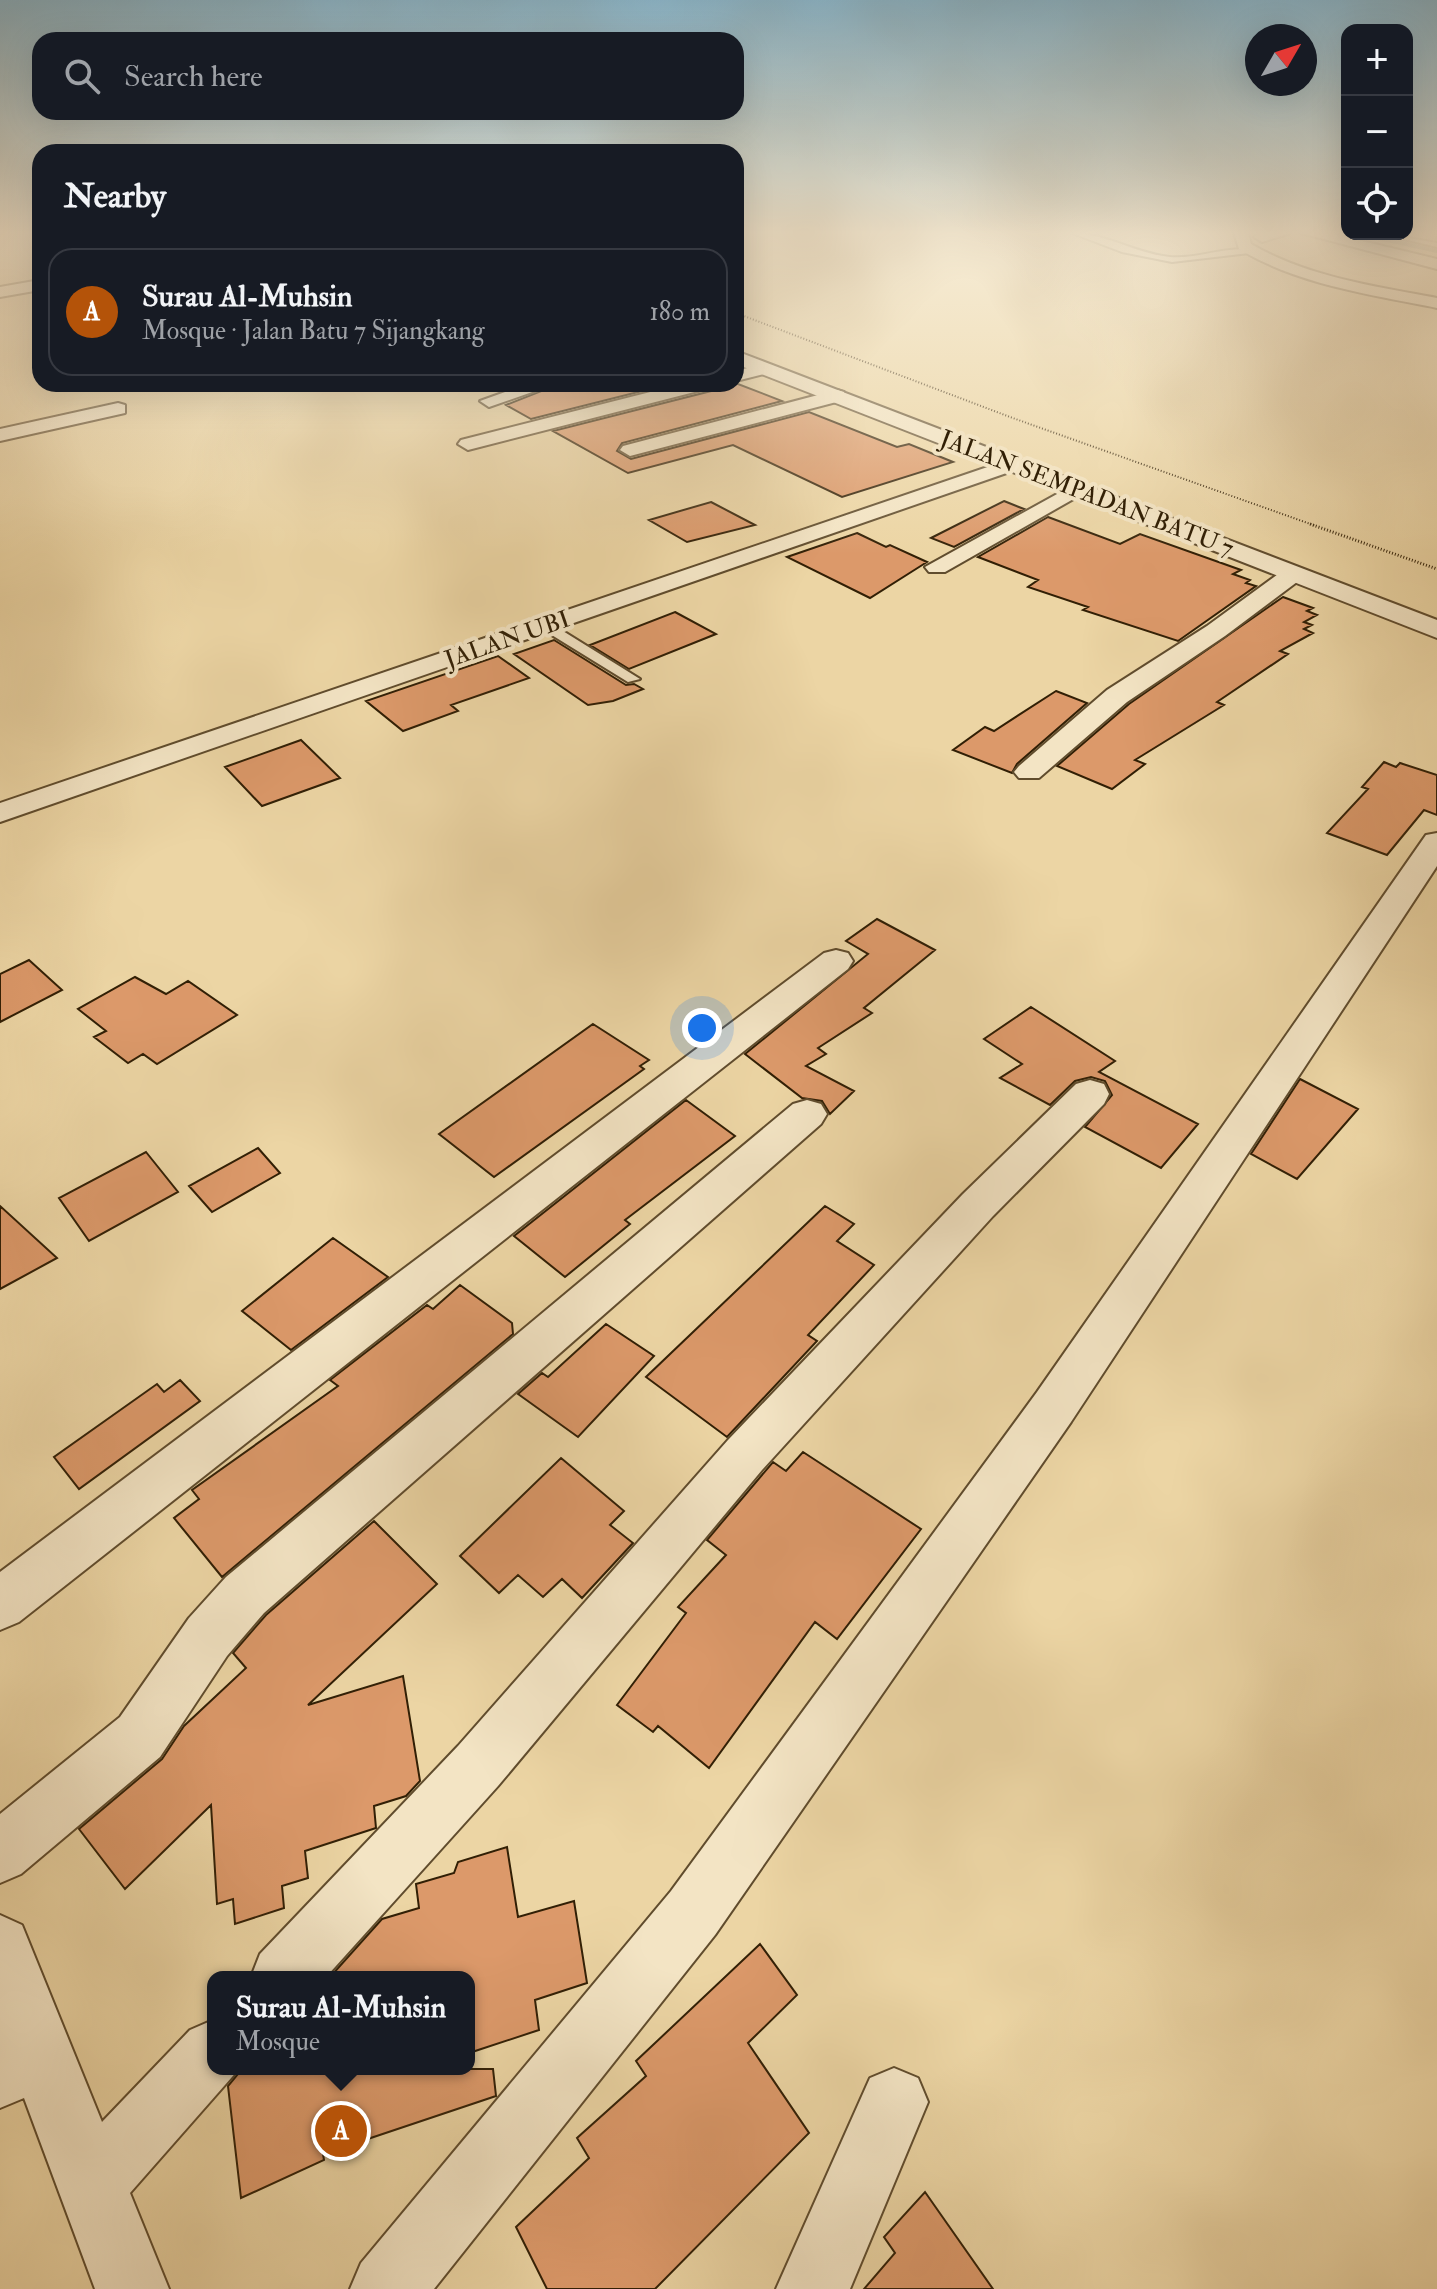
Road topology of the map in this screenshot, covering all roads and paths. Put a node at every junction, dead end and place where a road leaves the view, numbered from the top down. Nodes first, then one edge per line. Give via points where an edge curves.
1 (806, 340) edge
2 (744, 360) edge
3 (766, 368) junction
4 (744, 374) edge
5 (519, 392) edge
6 (673, 392) edge
7 (837, 396) junction
8 (489, 401) dead end
9 (118, 409) dead end
10 (0, 435) edge
11 (468, 444) dead end
12 (630, 450) dead end
13 (1014, 464) junction
14 (1077, 489) junction
15 (937, 567) dead end
16 (1437, 569) edge
17 (1293, 574) junction
18 (546, 626) junction
19 (1437, 630) edge
20 (633, 679) dead end
21 (1029, 772) dead end
22 (0, 813) edge
23 (1437, 842) edge
24 (836, 961) dead end
25 (1090, 1094) dead end
26 (807, 1114) dead end
27 (0, 1604) edge
28 (0, 1853) edge
29 (0, 1947) edge
30 (289, 1971) edge
31 (207, 2059) edge
32 (19, 2060) edge
33 (894, 2102) dead end
34 (91, 2184) junction
35 (132, 2289) edge
36 (387, 2289) edge
37 (813, 2289) edge

1 - 16 path
2 - 3 street, JALAN SEMPADAN BATU 7
3 - 4 street
3 - 7 street, JALAN SEMPADAN BATU 7
5 - 8 street
6 - 11 street
7 - 12 street
7 - 13 street, JALAN SEMPADAN BATU 7
9 - 10 street
13 - 14 street, JALAN SEMPADAN BATU 7
13 - 18 street, JALAN UBI
14 - 15 street
14 - 17 street, JALAN SEMPADAN BATU 7
17 - 19 street, JALAN SEMPADAN BATU 7
17 - 21 street via 1117,696
18 - 20 lane
18 - 22 street, JALAN UBI
23 - 36 street via 1054,1407 693,1913
24 - 27 street
25 - 30 street via 978,1205 745,1455 478,1766
26 - 28 street via 245,1595 208,1637 140,1737
29 - 32 street
31 - 34 street
32 - 34 street
33 - 37 street
34 - 35 street

